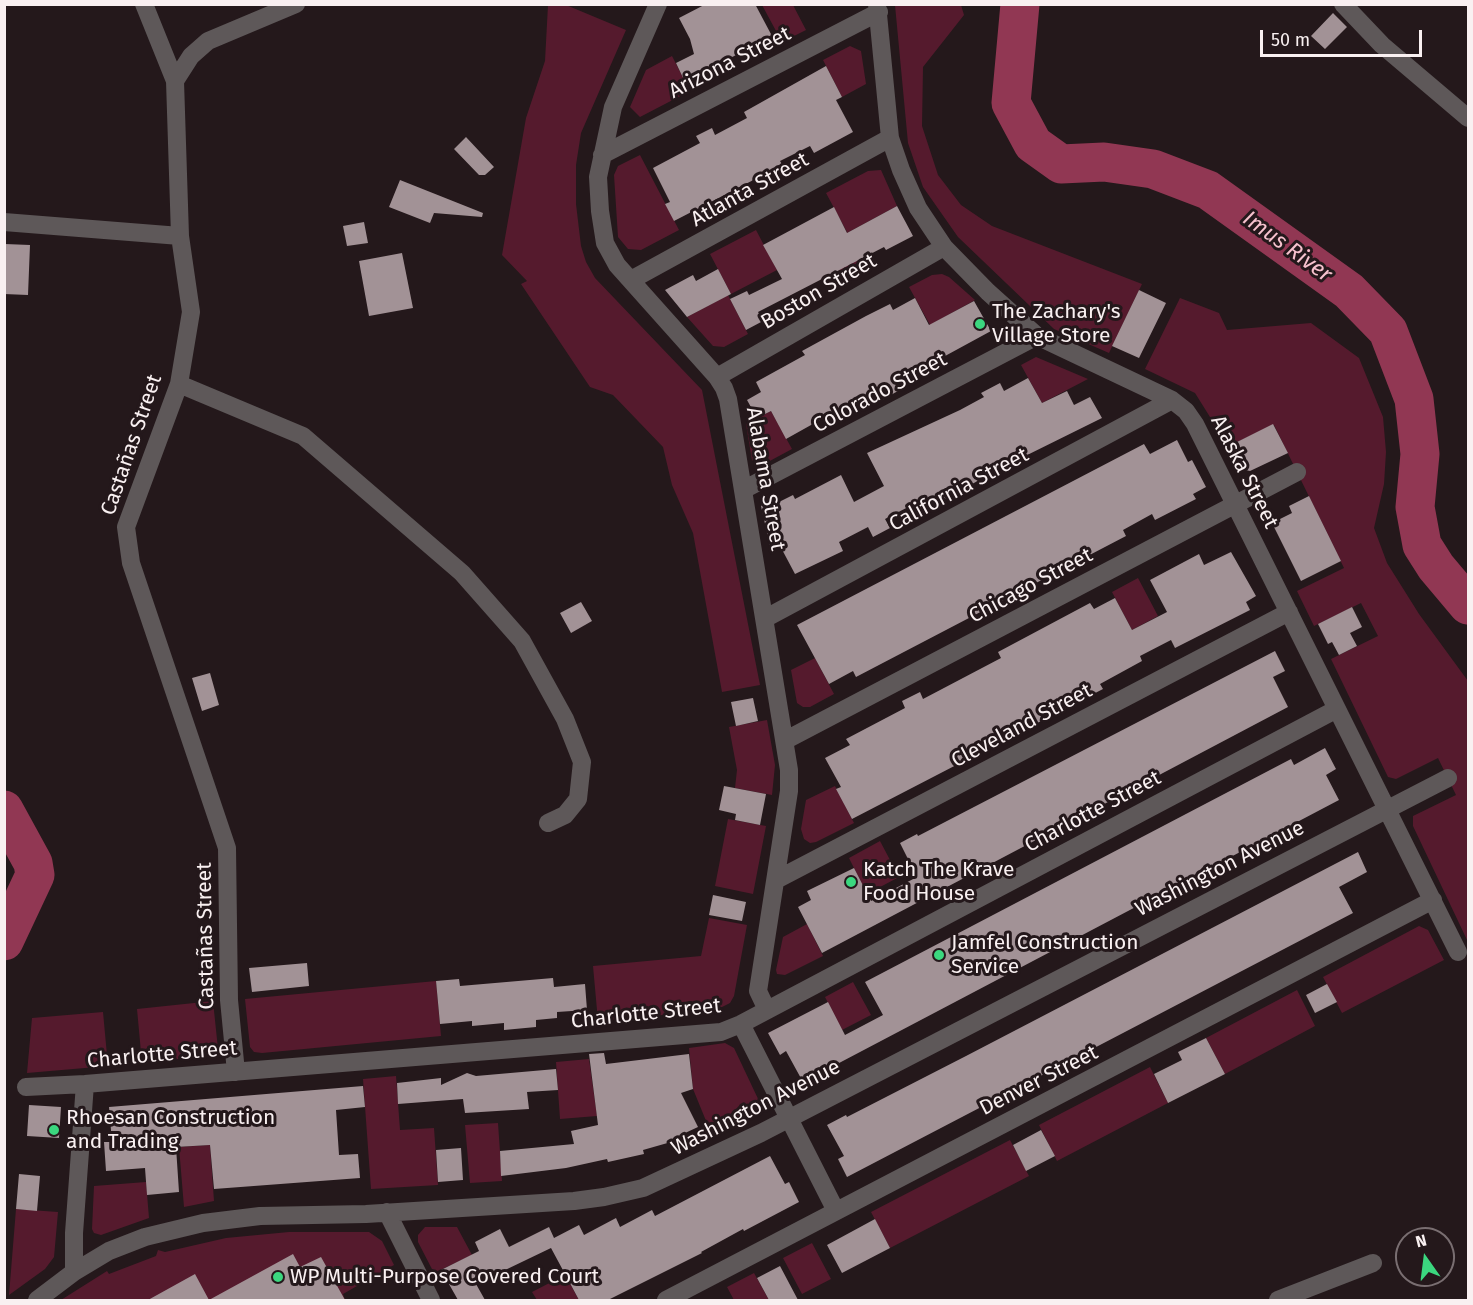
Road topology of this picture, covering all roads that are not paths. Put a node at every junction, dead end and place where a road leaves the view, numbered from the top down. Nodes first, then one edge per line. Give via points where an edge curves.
1 (144, 4) edge
2 (296, 4) edge
3 (658, 4) edge
4 (1343, 4) edge
5 (878, 8) edge
6 (175, 81) junction
7 (1468, 118) edge
8 (890, 138) junction
9 (602, 155) junction
10 (6, 222) edge
11 (180, 236) junction
12 (944, 247) junction
13 (631, 280) junction
14 (1037, 336) junction
15 (717, 377) junction
16 (178, 384) junction
17 (1172, 400) junction
18 (1297, 472) dead end
19 (743, 490) junction
20 (1235, 505) junction
21 (1289, 612) junction
22 (766, 618) junction
23 (1337, 709) junction
24 (786, 740) junction
25 (1448, 778) dead end
26 (1386, 808) junction
27 (548, 823) dead end
28 (776, 880) junction
29 (1432, 900) junction
30 (1458, 952) dead end
31 (767, 1010) junction
32 (741, 1024) junction
33 (236, 1072) junction
34 (85, 1084) junction
35 (26, 1087) dead end
36 (789, 1118) junction
37 (836, 1211) junction
38 (387, 1212) junction
39 (1373, 1263) dead end
40 (74, 1272) junction
41 (37, 1300) edge
42 (431, 1300) edge
43 (666, 1300) edge
44 (1278, 1300) edge

1 - 6 street, Castañas Street
2 - 6 street via 208,41 191,56
3 - 9 street, Alabama Street via 613,107
4 - 7 street via 1382,45
5 - 8 street, Alaska Street
5 - 9 street, Arizona Street
6 - 11 street, Castañas Street
8 - 12 street, Alaska Street via 918,208
8 - 13 street, Atlanta Street
9 - 13 street, Alabama Street via 598,177 605,243
10 - 11 street
11 - 16 street, Castañas Street via 191,312
12 - 14 street, Alaska Street
12 - 15 street, Boston Street
13 - 15 street, Alabama Street
14 - 17 street, Alaska Street
14 - 19 street, Colorado Street
15 - 19 street, Alabama Street via 728,399
16 - 27 street via 303,436 462,573 522,641 565,719 582,762 578,799 565,815
16 - 33 street, Castañas Street via 126,527 131,563 227,848 229,1000
17 - 20 street, Alaska Street via 1195,424
17 - 22 street, California Street
18 - 20 street, Chicago Street
19 - 22 street, Alabama Street
20 - 21 street, Alaska Street
20 - 24 street, Chicago Street
21 - 23 street, Alaska Street
21 - 28 street, Cleveland Street
22 - 24 street, Alabama Street
23 - 26 street, Alaska Street
23 - 31 street, Charlotte Street
24 - 28 street, Alabama Street via 789,791
25 - 26 street, Washington Avenue
26 - 29 street, Alaska Street
26 - 36 street, Washington Avenue
28 - 31 street, Alabama Street via 758,992
29 - 30 street, Alaska Street
29 - 37 street, Denver Street
31 - 32 street, Charlotte Street
32 - 33 street, Charlotte Street via 721,1032
32 - 36 street
33 - 34 street, Charlotte Street
34 - 35 street, Charlotte Street
34 - 40 street
36 - 37 street
36 - 38 street, Washington Avenue via 658,1182 628,1192 574,1201
37 - 43 street, Denver Street
38 - 40 street, Washington Avenue via 260,1216 202,1223 128,1243
38 - 42 street
39 - 44 street
40 - 41 street, Washington Avenue

